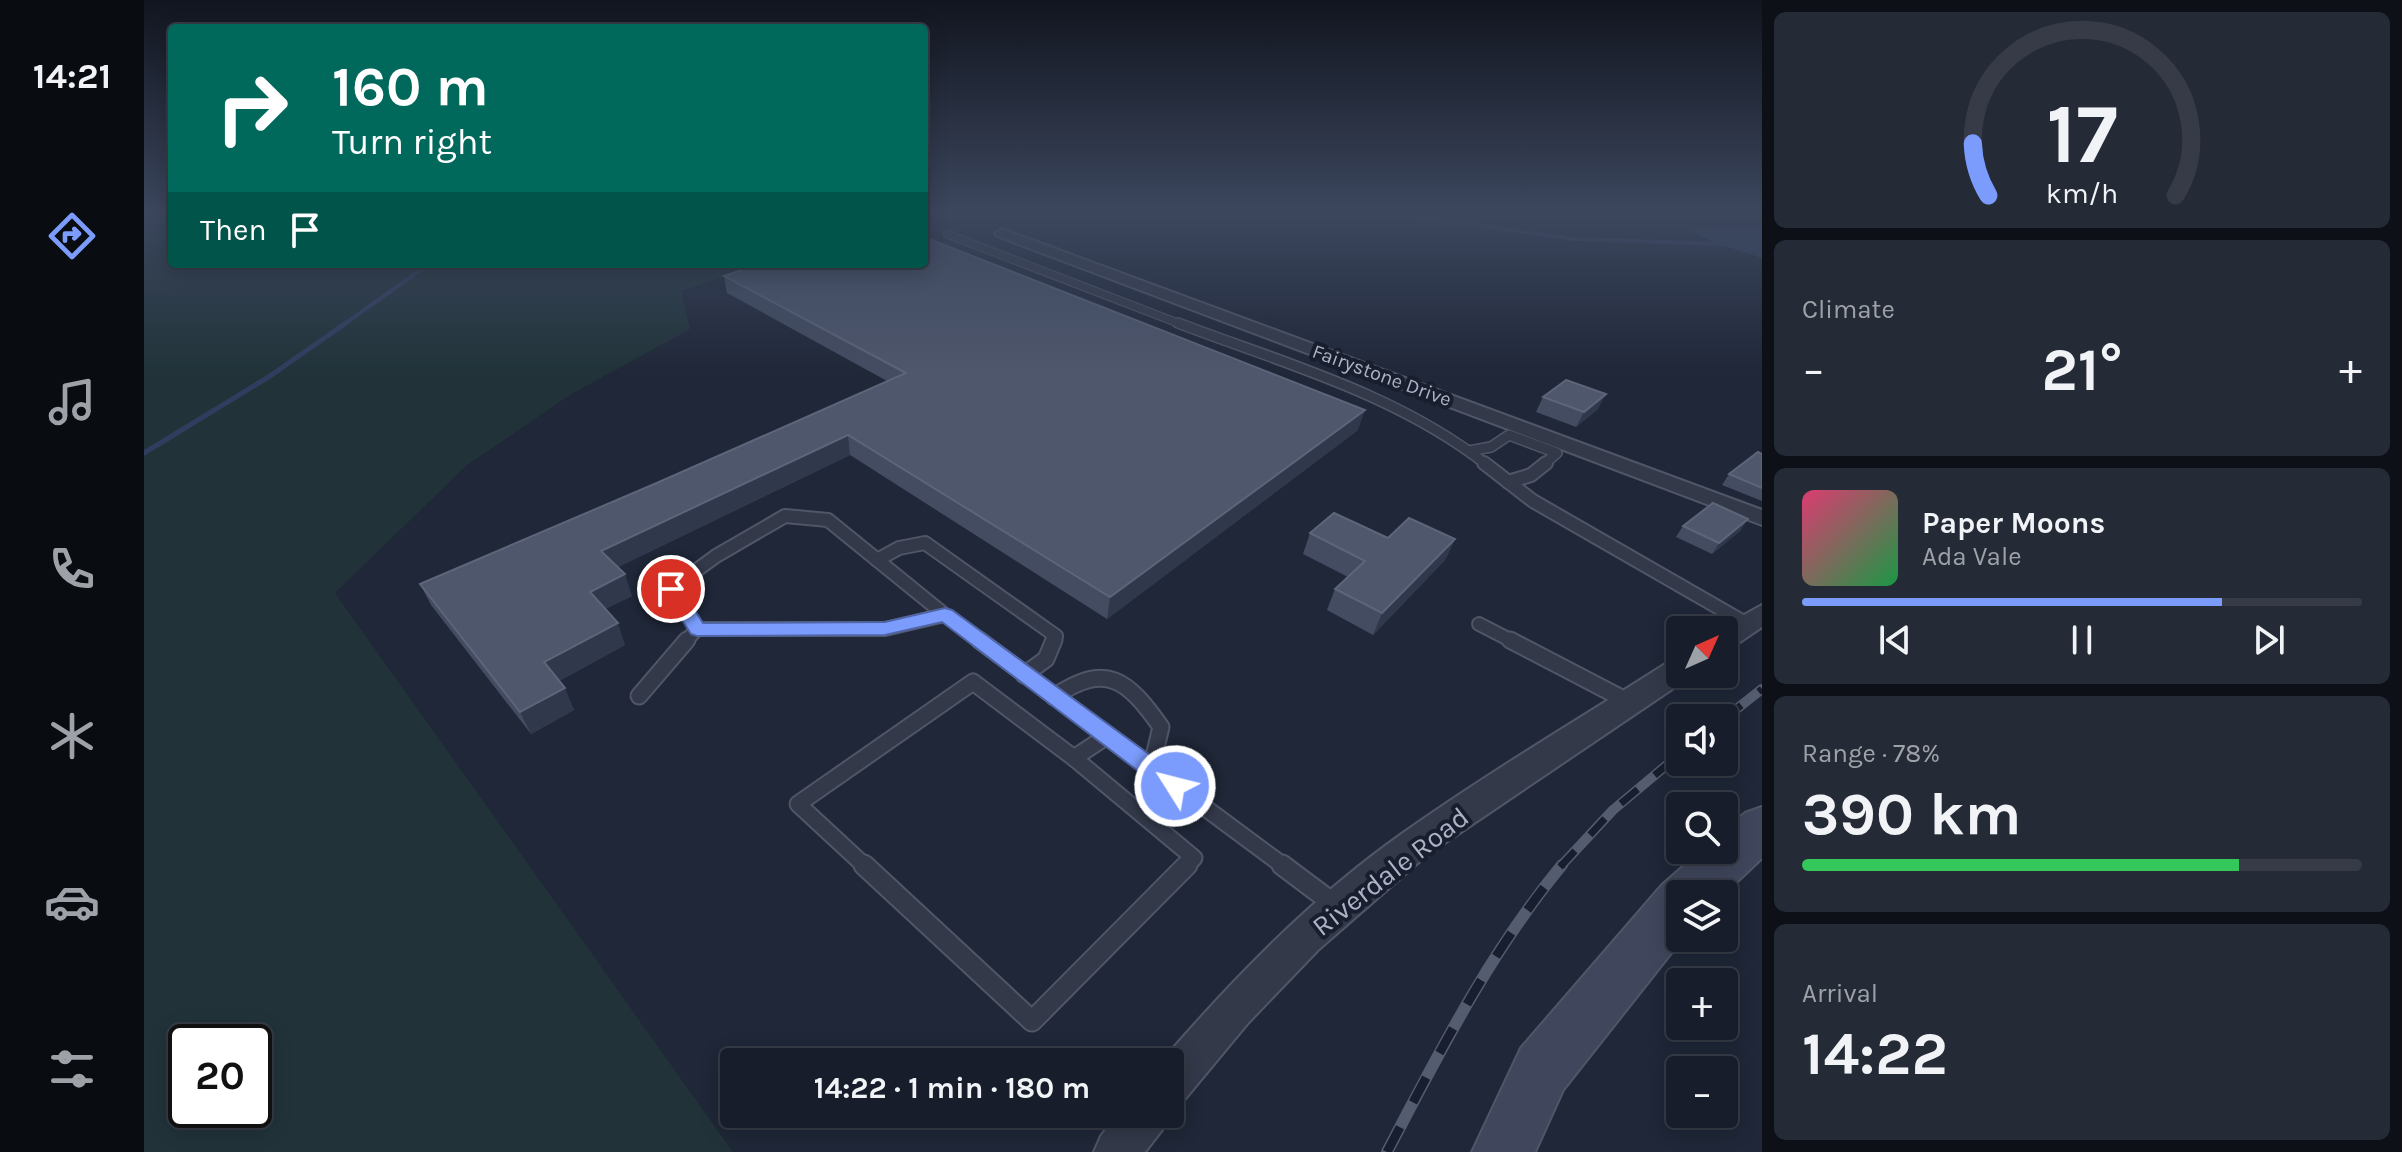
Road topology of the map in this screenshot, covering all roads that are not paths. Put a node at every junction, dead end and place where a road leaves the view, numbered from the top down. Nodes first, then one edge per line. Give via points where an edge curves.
1 (1032, 267) edge
2 (1092, 267) edge
3 (1469, 451) junction
4 (1508, 482) junction
5 (1762, 518) edge
6 (877, 560) junction
7 (945, 615) junction
8 (1479, 624) dead end
9 (1744, 626) edge
10 (697, 629) junction
11 (1024, 675) junction
12 (1666, 678) edge
13 (639, 696) dead end
14 (1054, 697) junction
15 (1629, 702) junction
16 (1107, 736) junction
17 (1074, 758) junction
18 (1151, 769) junction
19 (1762, 828) edge
20 (1704, 880) edge
21 (1339, 908) junction
22 (1666, 919) edge
23 (1184, 1068) edge
24 (1135, 1128) edge
25 (1117, 1152) edge
26 (1503, 1152) edge

1 - 3 lane via 1395,406
2 - 5 street, Fairystone Drive
3 - 4 lane
3 - 4 lane via 1491,447 1509,435 1557,453 1531,475
4 - 9 lane
6 - 7 lane
6 - 10 lane via 828,520 785,516 671,589
6 - 11 lane via 925,543 1056,636 1046,659
7 - 10 lane via 885,629
7 - 11 lane
8 - 15 lane
10 - 13 lane
11 - 14 lane
12 - 15 street, Riverdale Road
14 - 16 lane
14 - 18 lane via 1082,679 1111,679 1142,700 1161,727
15 - 21 street, Riverdale Road via 1415,844
16 - 17 lane
16 - 18 lane
17 - 17 lane via 973,682 798,804 1032,1021 1194,858
18 - 21 lane
19 - 20 main road
21 - 23 street, Riverdale Road via 1234,1009
22 - 26 main road via 1542,1069
24 - 25 street

